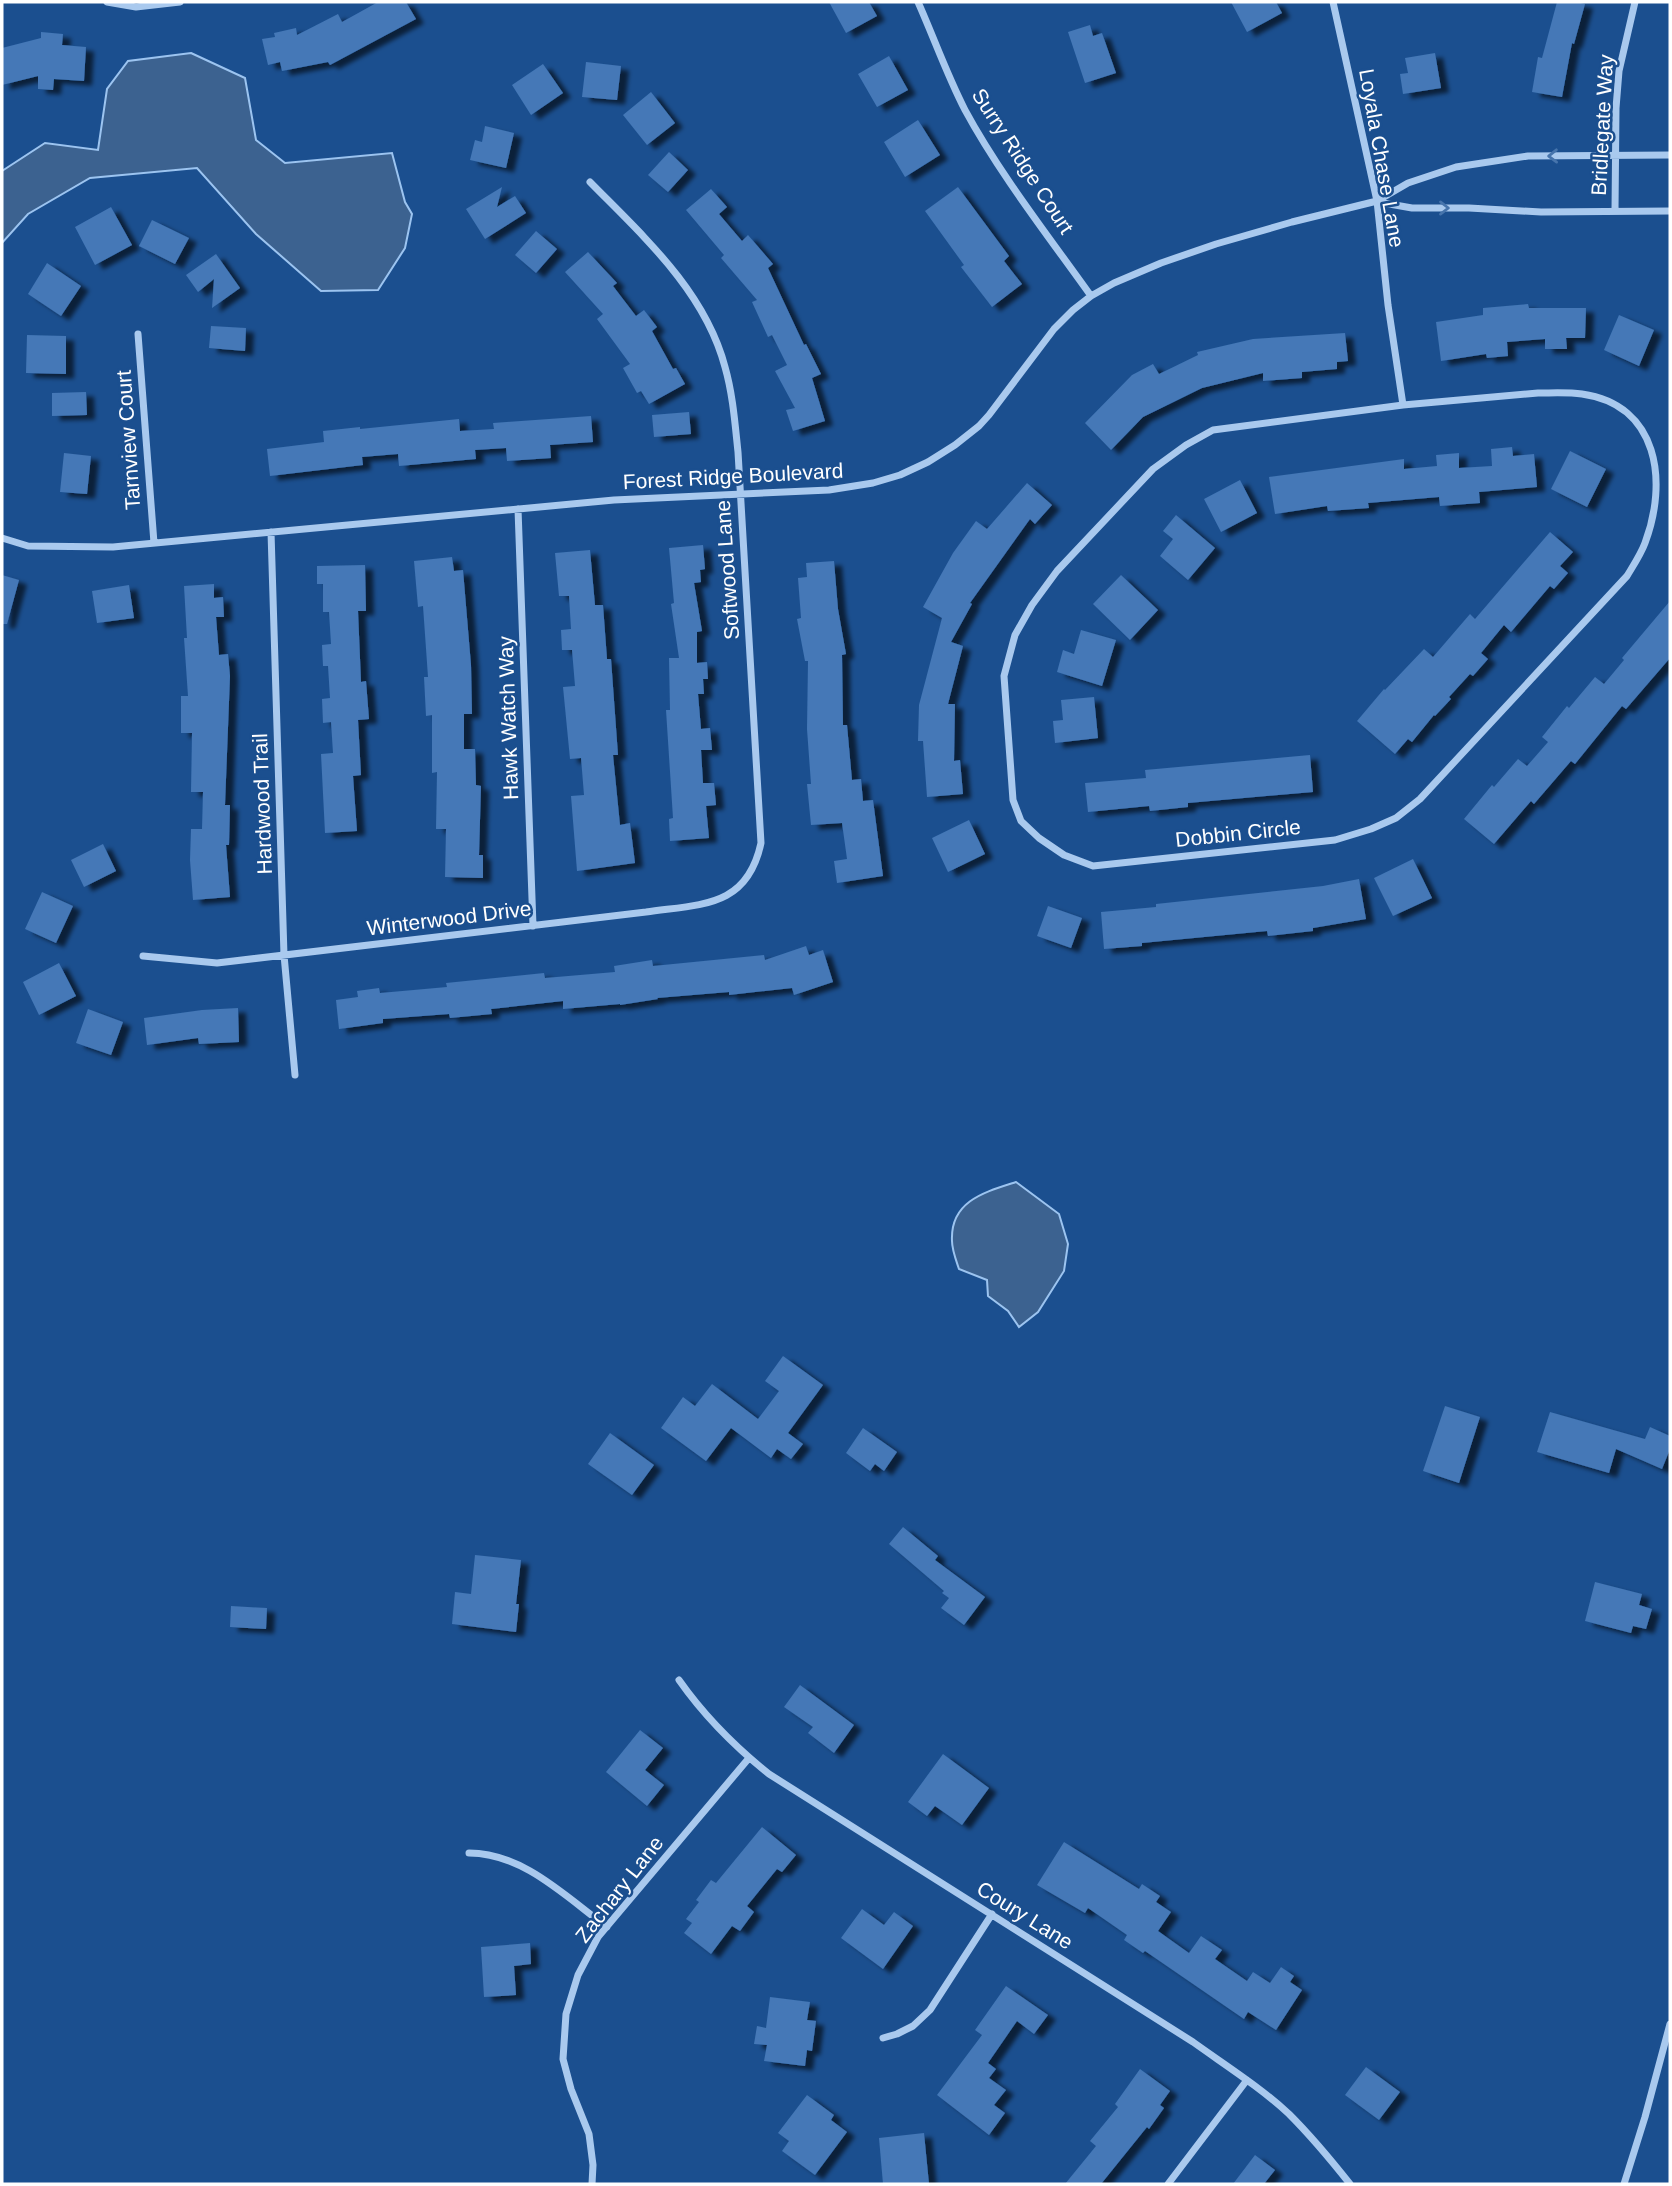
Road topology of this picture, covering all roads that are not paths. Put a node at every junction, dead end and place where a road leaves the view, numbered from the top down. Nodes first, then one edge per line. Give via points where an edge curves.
1 (107, 2) edge
2 (180, 2) edge
3 (918, 2) edge
4 (1333, 2) edge
5 (1635, 2) edge
6 (1670, 155) edge
7 (1615, 156) junction
8 (590, 182) dead end
9 (1377, 201) junction
10 (1615, 211) junction
11 (1670, 212) edge
12 (1091, 296) junction
13 (138, 334) dead end
14 (1403, 405) junction
15 (739, 493) junction
16 (517, 509) junction
17 (271, 532) junction
18 (2, 538) edge
19 (154, 543) junction
20 (749, 876) joint
21 (533, 926) junction
22 (284, 955) junction
23 (143, 956) dead end
24 (295, 1075) dead end
25 (679, 1680) dead end
26 (749, 1758) junction
27 (469, 1853) dead end
28 (992, 1914) junction
29 (607, 1927) junction
30 (1670, 2024) edge
31 (883, 2038) dead end
32 (1247, 2080) junction
33 (592, 2184) edge
34 (1168, 2184) edge
35 (1350, 2184) edge
36 (1623, 2184) edge

1 - 2 street via 136,7
3 - 12 street, Surry Ridge Court via 990,152
4 - 9 street, Loyala Chase Lane
5 - 7 street, Bridlegate Way via 1619,71
6 - 7 street, Forest Ridge Boulevard
7 -> 9 street, Forest Ridge Boulevard via 1528,156 1456,167 1408,183
7 - 10 street, Bridlegate Way
8 - 15 street, Softwood Lane via 675,273 697,302 715,338 733,408
9 -> 10 street, Forest Ridge Boulevard via 1412,208
9 - 12 street, Forest Ridge Boulevard via 1216,244 1161,263
9 - 14 street, Loyala Chase Lane
10 - 11 street, Forest Ridge Boulevard
12 - 15 street, Forest Ridge Boulevard via 1054,329 979,426 929,462 873,483 829,490
13 - 19 street, Tarnview Court
14 - 14 street, Dobbin Circle via 1213,430 1153,469 1057,570 1015,635 1004,676 1013,800 1021,821 1039,838 1064,855 1093,866 1335,840 1396,818 1420,799 1628,576 1645,544 1657,480 1651,448 1639,423 1615,404 1582,394 1538,393
15 - 16 street, Forest Ridge Boulevard
15 - 20 street, Softwood Lane via 761,843
16 - 17 street, Forest Ridge Boulevard
16 - 21 street, Hawk Watch Way
17 - 19 street, Forest Ridge Boulevard
17 - 22 street, Hardwood Trail
18 - 19 street, Forest Ridge Boulevard via 29,546
20 - 21 street, Winterwood Drive via 715,901
21 - 22 street, Winterwood Drive
22 - 23 street, Winterwood Drive via 217,962
22 - 24 street, Hardwood Trail
25 - 26 street, Coury Lane
26 - 28 street, Coury Lane
26 - 29 street, Zachary Lane
27 - 29 street via 488,1853 534,1873
28 - 31 street via 930,2010 913,2025
28 - 32 street, Coury Lane
29 - 33 street, Zachary Lane via 578,1975 566,2014 563,2059 589,2134
30 - 36 street
32 - 34 street
32 - 35 street, Coury Lane via 1287,2113

